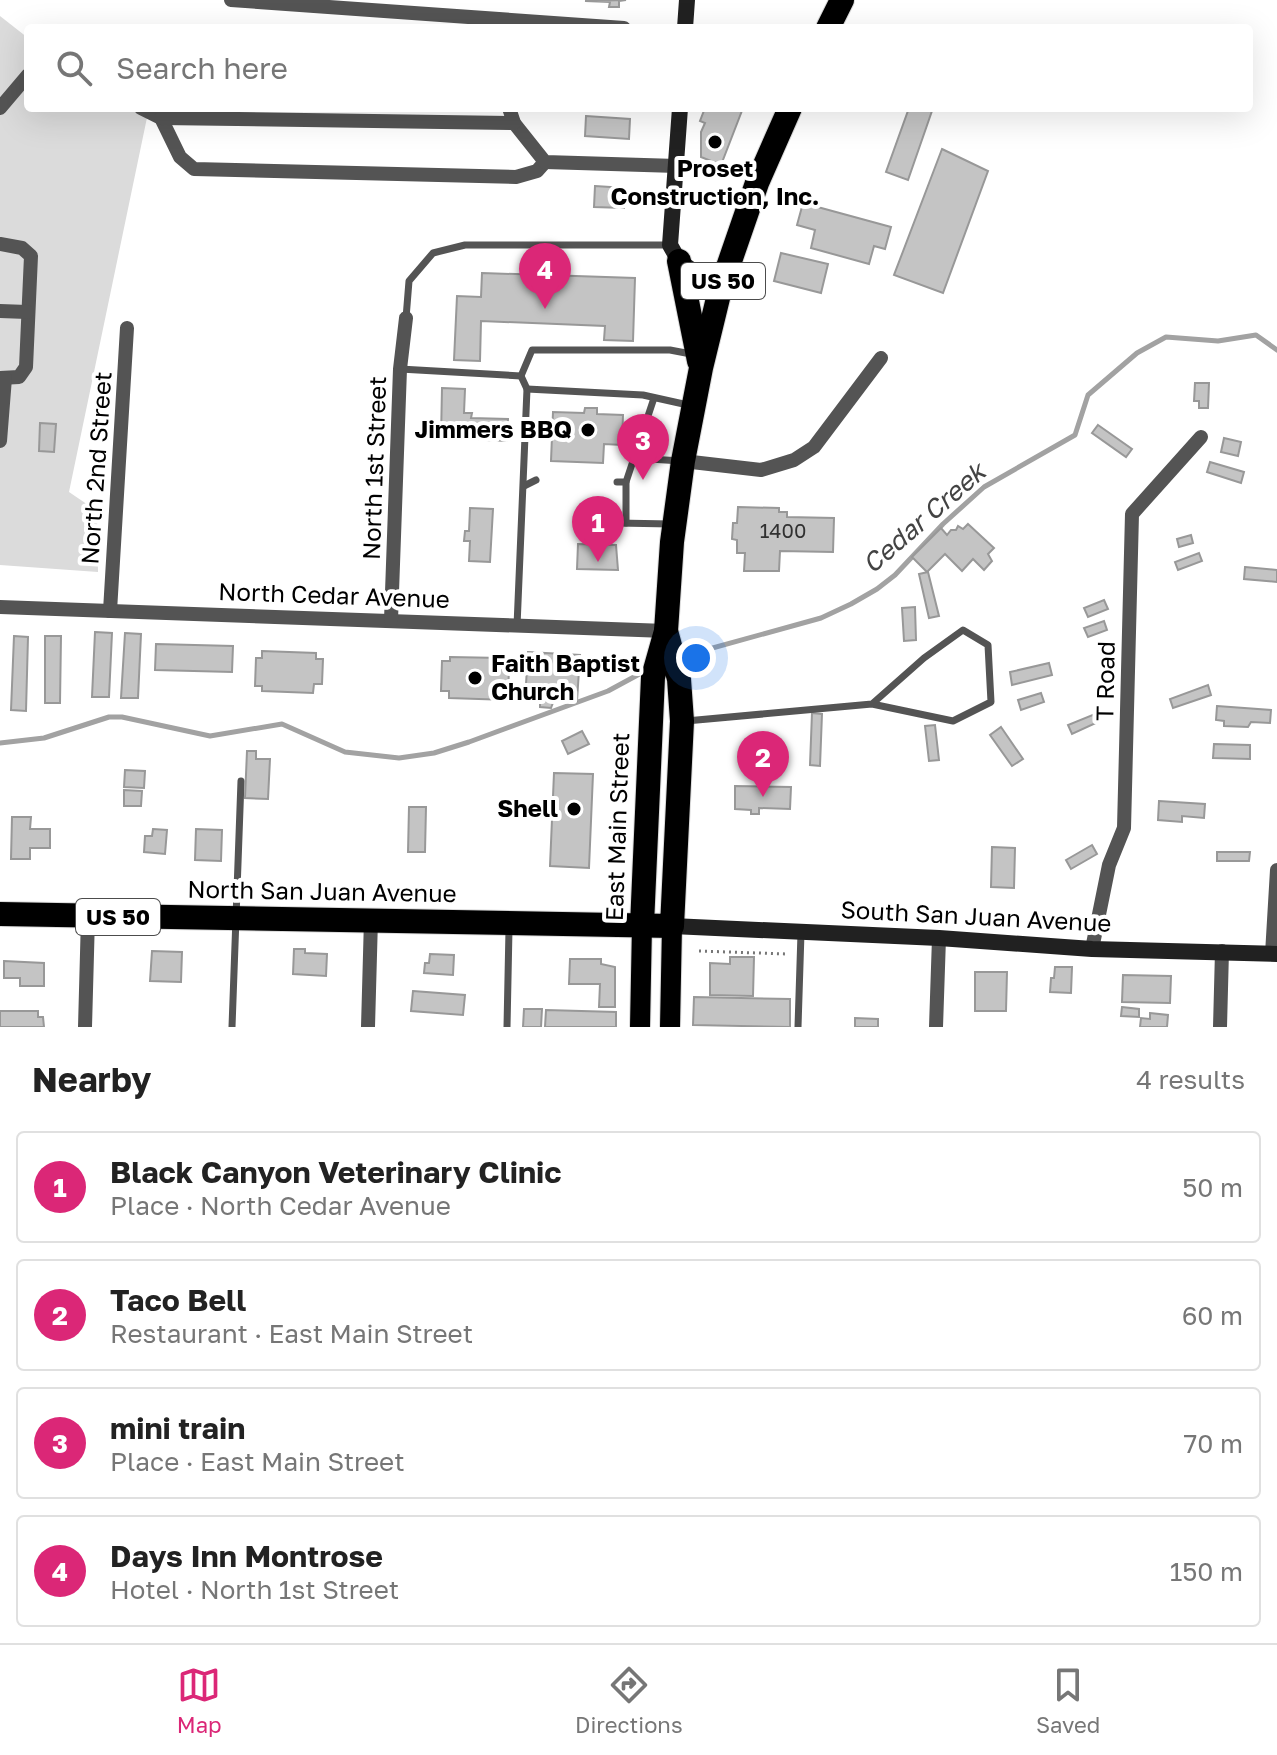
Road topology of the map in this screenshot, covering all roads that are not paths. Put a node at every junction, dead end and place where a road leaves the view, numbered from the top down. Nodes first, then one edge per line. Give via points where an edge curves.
1 (231, 0) edge
2 (687, 0) edge
3 (842, 0) edge
4 (568, 24) edge
5 (685, 24) edge
6 (830, 24) edge
7 (24, 80) edge
8 (0, 108) edge
9 (149, 112) edge
10 (510, 112) edge
11 (680, 112) edge
12 (788, 112) edge
13 (161, 118) junction
14 (514, 123) junction
15 (545, 162) junction
16 (677, 166) junction
17 (0, 244) edge
18 (674, 253) junction
19 (720, 290) junction
20 (0, 311) edge
21 (27, 312) junction
22 (406, 318) joint
23 (127, 328) dead end
24 (881, 358) dead end
25 (700, 362) junction
26 (400, 369) junction
27 (521, 376) junction
28 (3, 378) edge
29 (527, 389) junction
30 (654, 398) junction
31 (693, 406) junction
32 (1201, 437) dead end
33 (0, 441) edge
34 (634, 458) junction
35 (683, 461) junction
36 (536, 480) dead end
37 (617, 482) dead end
38 (626, 482) junction
39 (524, 486) junction
40 (522, 508) junction
41 (531, 514) dead end
42 (674, 524) junction
43 (0, 607) edge
44 (110, 611) junction
45 (391, 620) junction
46 (517, 626) junction
47 (666, 631) junction
48 (872, 704) junction
49 (682, 721) junction
50 (241, 781) dead end
51 (1277, 870) edge
52 (0, 914) edge
53 (88, 917) junction
54 (236, 918) junction
55 (371, 919) junction
56 (509, 923) junction
57 (642, 925) junction
58 (672, 926) junction
59 (801, 932) junction
60 (939, 938) junction
61 (1092, 949) junction
62 (1222, 951) junction
63 (1274, 954) edge
64 (85, 1027) edge
65 (232, 1027) edge
66 (368, 1027) edge
67 (507, 1027) edge
68 (640, 1027) edge
69 (670, 1027) edge
70 (798, 1027) edge
71 (936, 1027) edge
72 (1220, 1027) edge

1 - 4 street
2 - 5 street
3 - 6 highway
7 - 8 street
9 - 13 street
10 - 14 street
11 - 16 street
12 - 19 highway, East Main Street / US 50
13 - 14 street
13 - 15 street via 180,157 194,169 516,177 537,171
14 - 15 street
15 - 16 street
16 - 18 street
17 - 21 street via 22,248 31,256
18 - 19 street
18 - 22 lane via 465,245 433,253 409,281
18 - 25 highway
19 - 25 highway, East Main Street / US 50
20 - 21 street
21 - 28 street via 26,367 19,377
22 - 26 street, North 1st Street
23 - 44 street, North 2nd Street
24 - 35 street via 814,447 794,460 761,470
25 - 27 lane via 670,350 532,350
25 - 31 highway, East Main Street / US 50
26 - 27 lane
26 - 45 street, North 1st Street
27 - 29 lane
28 - 33 street
29 - 30 lane
29 - 39 lane
30 - 31 lane
30 - 34 lane
31 - 35 highway, East Main Street / US 50
32 - 61 street, T Road via 1132,514 1124,828 1109,865
34 - 35 lane
34 - 38 lane
35 - 42 highway, East Main Street / US 50
36 - 39 lane
37 - 38 lane
38 - 42 lane via 621,523
39 - 40 lane
40 - 41 lane
40 - 46 lane
42 - 47 highway, East Main Street / US 50
43 - 44 street, North Cedar Avenue
44 - 45 street, North Cedar Avenue
45 - 46 street, North Cedar Avenue
46 - 47 street, North Cedar Avenue
47 - 49 highway, East Main Street / US 50 via 679,679
47 - 57 highway, East Main Street / US 50 via 653,677
48 - 48 lane via 953,721 991,702 988,645 963,630
48 - 49 lane
49 - 58 highway, East Main Street / US 50
50 - 54 lane
51 - 63 street
52 - 53 highway, North San Juan Avenue / US 50
53 - 54 highway, North San Juan Avenue / US 50
53 - 64 street
54 - 55 highway, North San Juan Avenue / US 50
54 - 65 lane
55 - 56 highway, North San Juan Avenue / US 50
55 - 66 street
56 - 57 highway, North San Juan Avenue / US 50
56 - 67 lane
57 - 58 highway, US 50
57 - 68 main road, East Main Street
58 - 59 street, South San Juan Avenue
58 - 69 main road, East Main Street
59 - 60 street, South San Juan Avenue
59 - 70 lane
60 - 61 street, South San Juan Avenue
60 - 71 street
61 - 62 street, South San Juan Avenue
62 - 63 street, South San Juan Avenue
62 - 72 street

